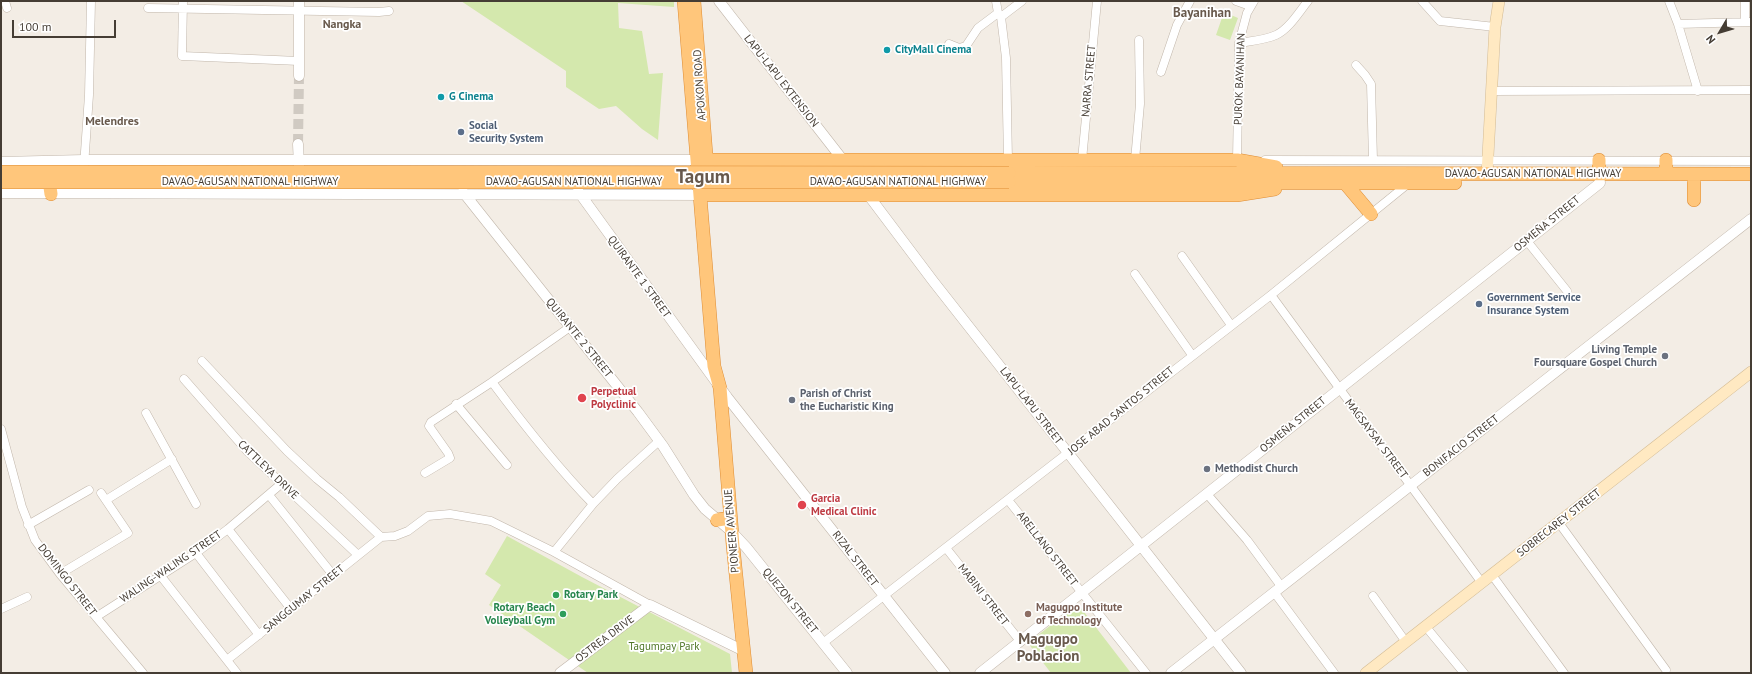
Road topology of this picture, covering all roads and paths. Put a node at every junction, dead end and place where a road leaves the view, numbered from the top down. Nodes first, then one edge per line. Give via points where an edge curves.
1 (91, 1) edge
2 (684, 1) edge
3 (694, 1) edge
4 (719, 1) edge
5 (996, 1) edge
6 (1022, 1) edge
7 (1097, 1) edge
8 (1190, 1) edge
9 (1236, 1) edge
10 (1308, 1) edge
11 (1422, 1) edge
12 (1499, 1) edge
13 (1669, 1) edge
14 (1745, 1) edge
15 (183, 4) edge
16 (1252, 4) edge
17 (299, 6) edge
18 (148, 8) dead end
19 (389, 11) dead end
20 (999, 15) junction
21 (1748, 22) edge
22 (1678, 24) junction
23 (1495, 27) junction
24 (1139, 40) dead end
25 (1239, 42) junction
26 (949, 44) dead end
27 (299, 61) junction
28 (1356, 65) dead end
29 (1161, 72) dead end
30 (299, 76) tunnel mouth
31 (1751, 90) edge
32 (1492, 91) junction
33 (1698, 91) junction
34 (298, 144) tunnel mouth
35 (443, 160) junction
36 (843, 160) junction
37 (1082, 160) junction
38 (1135, 160) junction
39 (1237, 160) junction
40 (1373, 160) junction
41 (1488, 160) junction
42 (1600, 160) junction
43 (1666, 160) junction
44 (1751, 161) edge
45 (1, 162) edge
46 (84, 164) junction
47 (298, 164) junction
48 (702, 165) junction
49 (574, 166) junction
50 (1, 169) edge
51 (191, 169) junction
52 (212, 169) junction
53 (1, 172) edge
54 (1008, 172) junction
55 (1487, 174) junction
56 (1666, 174) junction
57 (1751, 174) edge
58 (1314, 178) junction
59 (1409, 178) junction
60 (1599, 178) junction
61 (1, 182) edge
62 (1345, 183) junction
63 (1694, 183) junction
64 (1751, 183) edge
65 (191, 186) junction
66 (1, 188) edge
67 (576, 189) junction
68 (704, 190) junction
69 (50, 191) junction
70 (1, 193) edge
71 (465, 195) junction
72 (869, 195) junction
73 (1694, 200) dead end
74 (1371, 214) junction
75 (1751, 219) edge
76 (1526, 241) junction
77 (1182, 256) dead end
78 (1135, 274) dead end
79 (1567, 291) dead end
80 (1271, 296) junction
81 (1232, 324) junction
82 (570, 326) junction
83 (1192, 355) junction
84 (202, 361) dead end
85 (1751, 372) edge
86 (184, 379) dead end
87 (492, 382) junction
88 (720, 388) junction
89 (1338, 390) junction
90 (456, 404) junction
91 (146, 413) dead end
92 (1, 429) edge
93 (659, 441) junction
94 (1069, 454) junction
95 (172, 459) junction
96 (507, 465) dead end
97 (425, 473) dead end
98 (281, 484) junction
99 (1410, 485) junction
100 (89, 490) dead end
101 (269, 494) junction
102 (1207, 494) junction
103 (1008, 500) junction
104 (196, 504) dead end
105 (593, 504) junction
106 (730, 518) junction
107 (717, 520) junction
108 (1559, 523) junction
109 (28, 525) junction
110 (228, 529) junction
111 (731, 531) junction
112 (381, 537) junction
113 (1141, 547) junction
114 (946, 548) junction
115 (554, 552) junction
116 (196, 553) junction
117 (358, 555) junction
118 (60, 574) junction
119 (333, 574) junction
120 (160, 575) junction
121 (1492, 575) junction
122 (1482, 583) junction
123 (1278, 589) junction
124 (1082, 593) junction
125 (884, 596) junction
126 (1373, 596) dead end
127 (27, 597) dead end
128 (650, 605) junction
129 (1, 609) edge
130 (291, 609) junction
131 (96, 616) junction
132 (1426, 627) junction
133 (259, 635) junction
134 (1214, 639) junction
135 (1020, 641) junction
136 (1406, 642) junction
137 (823, 643) junction
138 (744, 651) junction
139 (227, 660) junction
140 (1666, 670) dead end
141 (143, 673) edge
142 (237, 673) edge
143 (560, 673) edge
144 (746, 673) edge
145 (847, 673) edge
146 (945, 673) edge
147 (980, 673) edge
148 (1146, 673) edge
149 (1172, 673) edge
150 (1241, 673) edge
151 (1334, 673) edge
152 (1366, 673) edge
153 (1464, 673) edge
154 (1564, 673) edge

1 - 46 street via 90,79
2 - 48 highway, APOKON ROAD
3 - 48 highway, APOKON ROAD
4 - 36 street, LAPU-LAPU EXTENSION
5 - 20 street
6 - 20 street
7 - 37 street, NARRA STREET
8 - 29 street via 1177,25
9 - 16 street
10 - 25 street via 1277,35
11 - 23 street via 1440,21
12 - 23 main road
13 - 22 street
14 - 21 street
15 - 17 street
15 - 18 street
15 - 27 street via 182,56
16 - 25 street, PUROK BAYANIHAN via 1243,23
17 - 19 street
17 - 27 street
20 - 26 street via 978,28 966,46 959,48
20 - 54 street via 1006,58
21 - 22 street
22 - 33 street
23 - 32 main road
24 - 38 street via 1140,104
25 - 39 street, PUROK BAYANIHAN
27 - 30 street
28 - 40 street via 1370,84
31 - 33 street
32 - 33 street
32 - 41 main road
34 - 47 street
35 - 47 street
35 - 49 street
35 - 71 street, QUIRANTE 2 STREET
36 - 48 highway, DAVAO-AGUSAN NATIONAL HIGHWAY
36 - 54 highway, DAVAO-AGUSAN NATIONAL HIGHWAY
36 - 72 street, LAPU-LAPU EXTENSION
37 - 38 highway, DAVAO-AGUSAN NATIONAL HIGHWAY
37 - 54 highway, DAVAO-AGUSAN NATIONAL HIGHWAY
38 - 39 highway, DAVAO-AGUSAN NATIONAL HIGHWAY
39 - 40 street
39 - 58 highway, DAVAO-AGUSAN NATIONAL HIGHWAY
40 - 41 street
41 - 42 street
41 - 55 main road
42 - 43 street
42 - 60 highway
43 - 44 street
43 - 56 highway
45 - 46 street
46 - 47 street
46 - 50 highway, DAVAO-AGUSAN NATIONAL HIGHWAY
46 - 51 highway, DAVAO-AGUSAN NATIONAL HIGHWAY
47 - 52 highway, DAVAO-AGUSAN NATIONAL HIGHWAY
48 - 49 highway, DAVAO-AGUSAN NATIONAL HIGHWAY
48 - 68 highway, PIONEER AVENUE
49 - 67 street
51 - 52 highway, DAVAO-AGUSAN NATIONAL HIGHWAY
51 - 65 highway
52 - 65 highway, DAVAO-AGUSAN NATIONAL HIGHWAY via 209,178 212,186
53 - 54 highway, DAVAO-AGUSAN NATIONAL HIGHWAY, bridge
54 - 58 highway, DAVAO-AGUSAN NATIONAL HIGHWAY
54 - 61 highway, DAVAO-AGUSAN NATIONAL HIGHWAY, bridge
55 - 59 highway, DAVAO-AGUSAN NATIONAL HIGHWAY
55 - 60 highway, DAVAO-AGUSAN NATIONAL HIGHWAY
56 - 57 highway, DAVAO-AGUSAN NATIONAL HIGHWAY
56 - 60 highway, DAVAO-AGUSAN NATIONAL HIGHWAY
58 - 59 highway, DAVAO-AGUSAN NATIONAL HIGHWAY
58 - 62 highway, DAVAO-AGUSAN NATIONAL HIGHWAY
58 - 72 highway, DAVAO-AGUSAN NATIONAL HIGHWAY via 1237,195
59 - 60 highway, DAVAO-AGUSAN NATIONAL HIGHWAY
59 - 62 highway, DAVAO-AGUSAN NATIONAL HIGHWAY
59 - 74 street, JOSE ABAD SANTOS STREET
60 - 63 highway, DAVAO-AGUSAN NATIONAL HIGHWAY
60 - 76 street, OSMEÑA STREET
62 - 74 highway
63 - 64 highway, DAVAO-AGUSAN NATIONAL HIGHWAY
63 - 73 highway
65 - 69 highway, DAVAO-AGUSAN NATIONAL HIGHWAY
66 - 69 highway, DAVAO-AGUSAN NATIONAL HIGHWAY
67 - 68 highway, DAVAO-AGUSAN NATIONAL HIGHWAY
67 - 71 street
67 - 88 street, QUIRANTE 1 STREET
68 - 72 highway, DAVAO-AGUSAN NATIONAL HIGHWAY
68 - 88 highway, PIONEER AVENUE via 714,366
69 - 70 street
69 - 71 street
71 - 82 street, QUIRANTE 2 STREET
72 - 94 street, LAPU-LAPU STREET
74 - 80 street, JOSE ABAD SANTOS STREET
75 - 99 street, BONIFACIO STREET
76 - 79 street
76 - 89 street, OSMEÑA STREET
77 - 81 street
78 - 83 street
80 - 81 street, JOSE ABAD SANTOS STREET
80 - 89 street, MAGSAYSAY STREET
81 - 83 street, JOSE ABAD SANTOS STREET
82 - 87 street
82 - 93 street, QUIRANTE 2 STREET
83 - 94 street, JOSE ABAD SANTOS STREET
84 - 112 street via 287,451
85 - 108 main road, SOBRECAREY STREET
86 - 98 street, CATTLEYA DRIVE via 228,431
87 - 90 street
87 - 105 street via 560,470
88 - 106 highway, PIONEER AVENUE
88 - 125 street, RIZAL STREET
89 - 99 street, MAGSAYSAY STREET
89 - 102 street, OSMEÑA STREET
90 - 96 street
90 - 97 street via 429,424 450,458
91 - 95 street
92 - 109 street, DOMINGO STREET
93 - 105 street
93 - 107 street, QUIRANTE 2 STREET via 694,495
94 - 103 street, JOSE ABAD SANTOS STREET
94 - 113 street, LAPU-LAPU STREET
95 - 104 street
95 - 118 street via 103,496 128,533
98 - 101 street, WALING-WALING STREET
98 - 117 street, CATTLEYA DRIVE
99 - 122 street, MAGSAYSAY STREET
99 - 123 street, BONIFACIO STREET
100 - 109 street
101 - 110 street, WALING-WALING STREET
101 - 119 street
102 - 113 street, OSMEÑA STREET
102 - 123 street via 1247,540
103 - 114 street, JOSE ABAD SANTOS STREET
103 - 124 street, ARELLANO STREET
105 - 115 street
106 - 107 highway
106 - 111 highway, PIONEER AVENUE
107 - 111 street, QUIRANTE 2 STREET
108 - 121 main road, SOBRECAREY STREET
108 - 140 street
109 - 118 street, DOMINGO STREET via 38,545
110 - 116 street, WALING-WALING STREET
110 - 130 street
111 - 137 street, QUEZON STREET
111 - 138 highway, PIONEER AVENUE
112 - 115 street via 401,534 428,516 450,514 492,521
112 - 117 street, SANGGUMAY STREET
113 - 124 street, OSMEÑA STREET
113 - 134 street, LAPU-LAPU STREET
114 - 125 street, JOSE ABAD SANTOS STREET
114 - 135 street, MABINI STREET
115 - 128 street
116 - 120 street, WALING-WALING STREET
116 - 133 street
117 - 119 street, SANGGUMAY STREET
118 - 131 street, DOMINGO STREET
119 - 130 street, SANGGUMAY STREET
120 - 131 street, WALING-WALING STREET
120 - 139 street
121 - 122 main road, SOBRECAREY STREET
121 - 154 street
122 - 132 main road, SOBRECAREY STREET
123 - 134 street, BONIFACIO STREET
123 - 151 street
124 - 135 street, OSMEÑA STREET
124 - 148 street, ARELLANO STREET
125 - 137 street, JOSE ABAD SANTOS STREET
125 - 146 street, RIZAL STREET
126 - 136 street
127 - 129 street
128 - 138 street
128 - 143 street, OSTREA DRIVE
130 - 133 street, SANGGUMAY STREET
131 - 141 street, DOMINGO STREET
132 - 136 main road, SOBRECAREY STREET
132 - 153 street
133 - 139 street, SANGGUMAY STREET
134 - 149 street, BONIFACIO STREET
134 - 150 street, LAPU-LAPU STREET
135 - 147 street, OSMEÑA STREET
136 - 152 main road, SOBRECAREY STREET
137 - 145 street, QUEZON STREET
138 - 144 highway, PIONEER AVENUE
139 - 142 street

